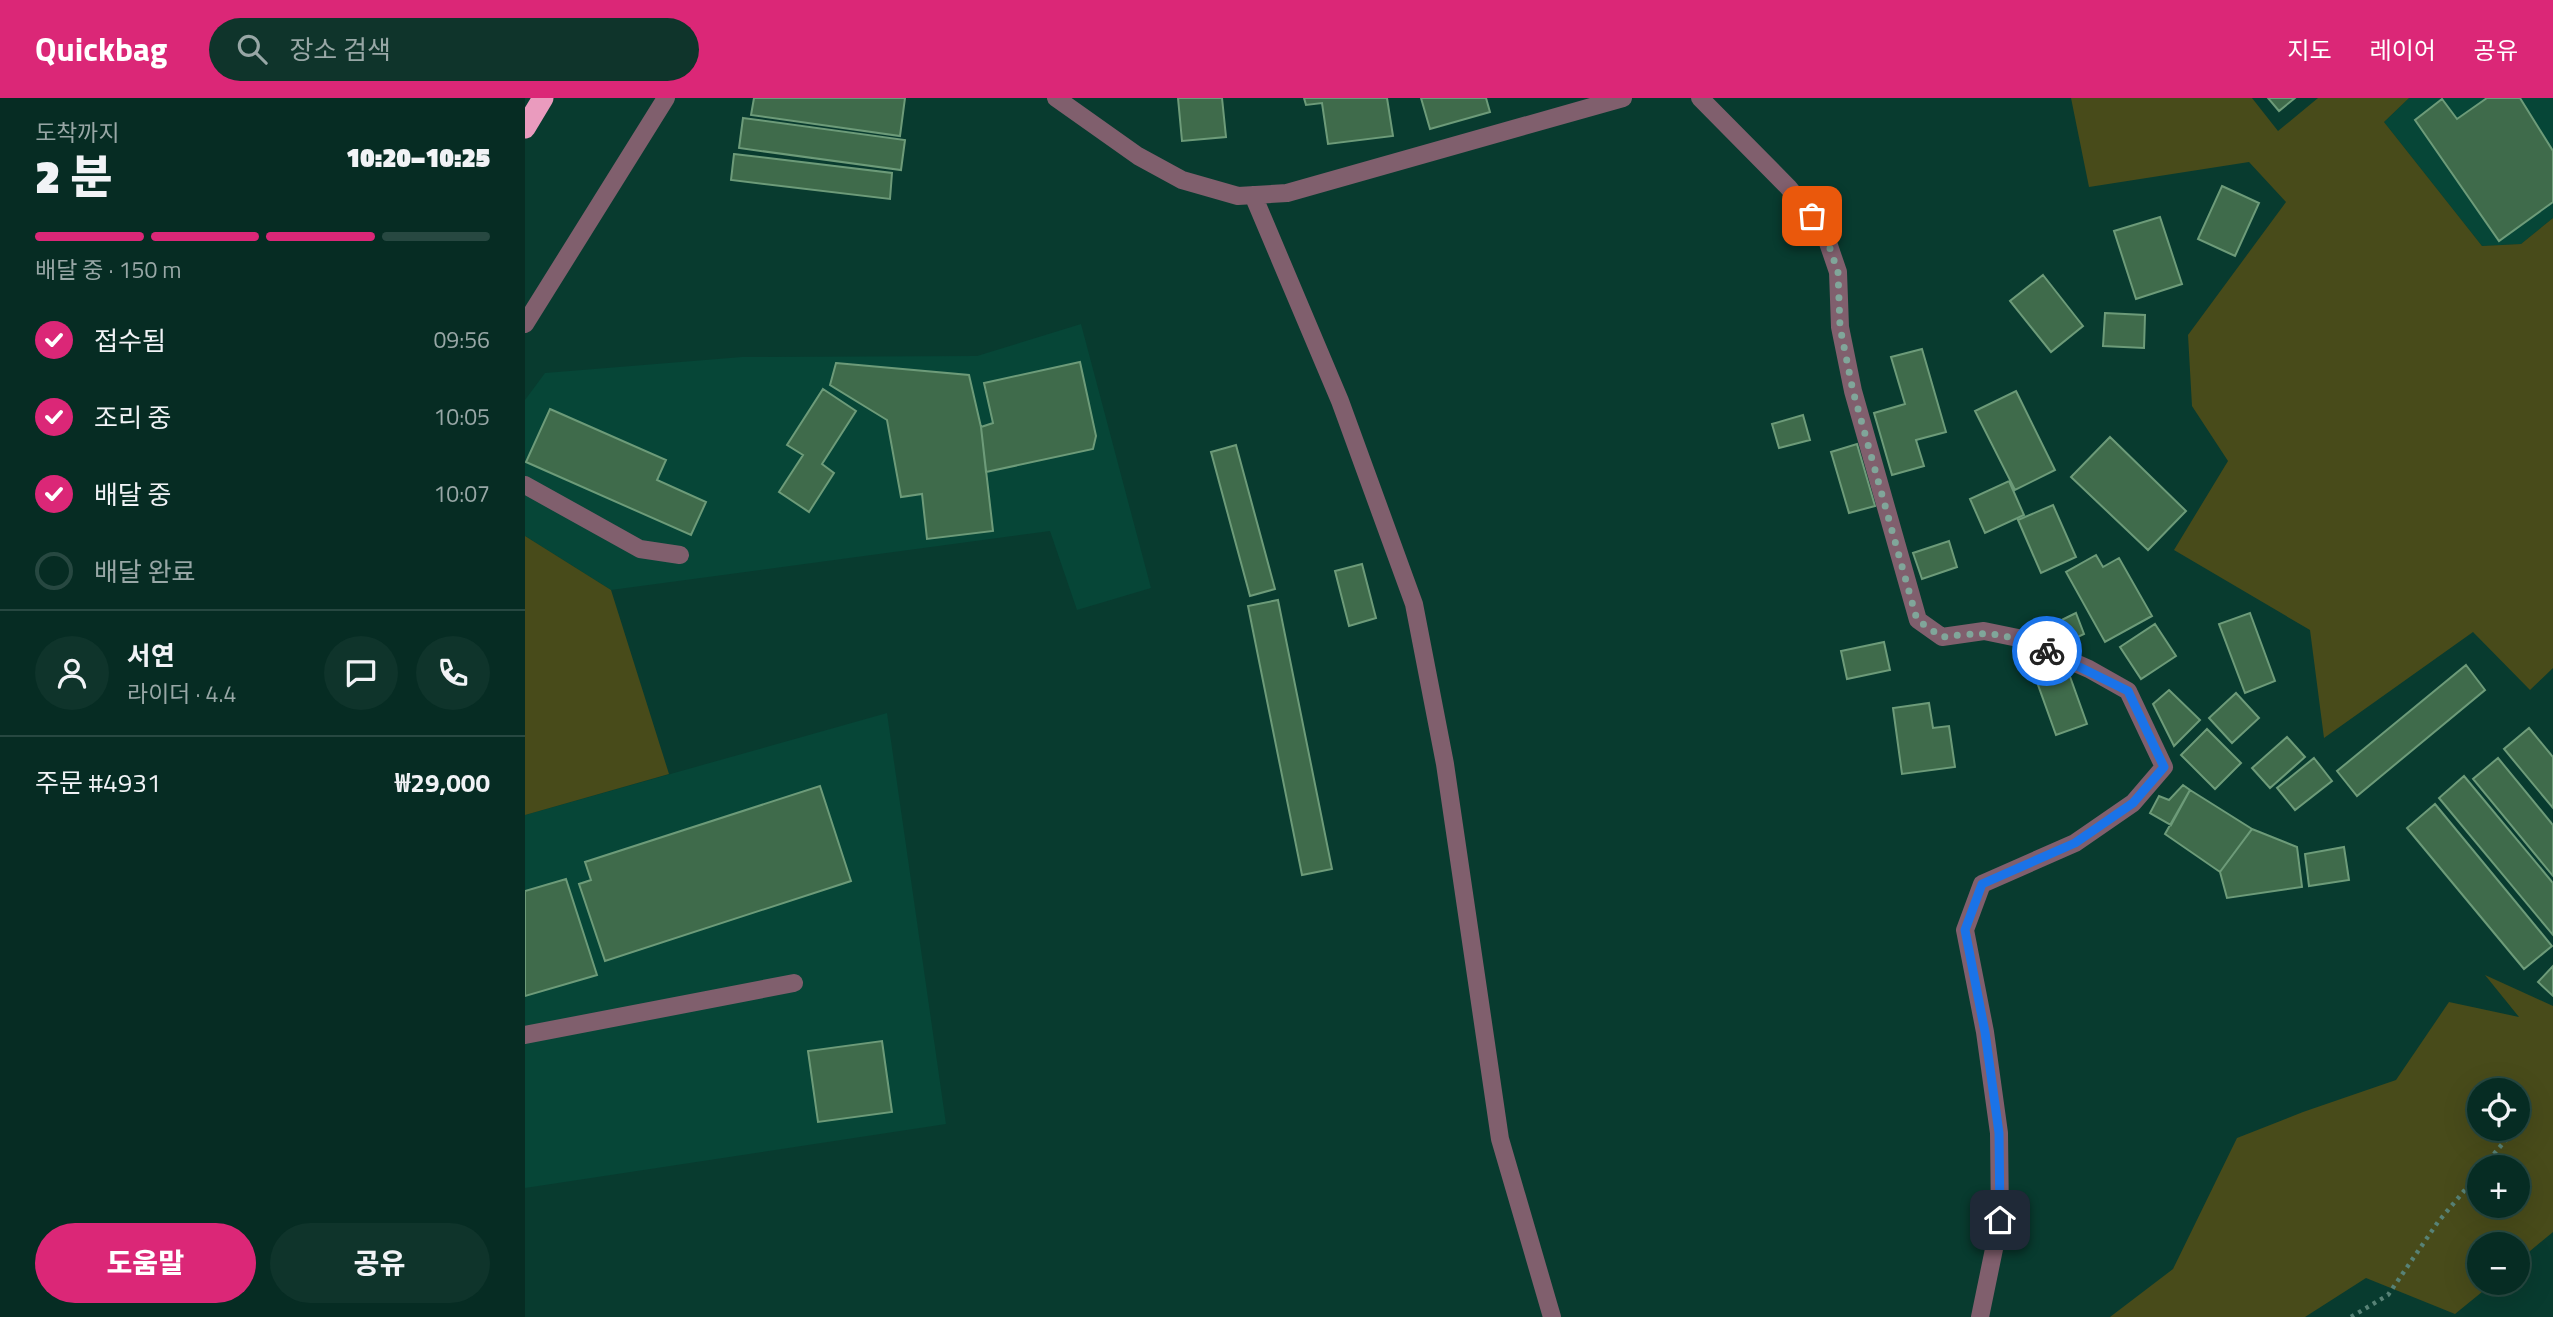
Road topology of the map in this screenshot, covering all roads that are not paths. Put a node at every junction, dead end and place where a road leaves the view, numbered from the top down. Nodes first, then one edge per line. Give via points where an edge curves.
1 (543, 98) edge
2 (666, 98) edge
3 (1056, 98) edge
4 (1623, 98) edge
5 (1700, 98) edge
6 (525, 128) edge
7 (1253, 195) junction
8 (525, 324) edge
9 (525, 485) edge
10 (680, 555) dead end
11 (794, 982) dead end
12 (525, 1035) edge
13 (1552, 1317) edge
14 (1980, 1317) edge

1 - 6 highway
2 - 8 street
3 - 7 street via 1137,156 1182,180 1238,196
4 - 7 street via 1287,193
5 - 14 street via 1788,187 1824,231 1838,272 1840,327 1853,391 1917,620 1942,637 1984,631 2018,638 2128,691 2164,767 2133,803 2075,843 1982,884 1965,930 1999,1133 2000,1220
7 - 13 street via 1340,401 1414,604 1445,764 1500,1139
9 - 10 street via 640,549
11 - 12 street

